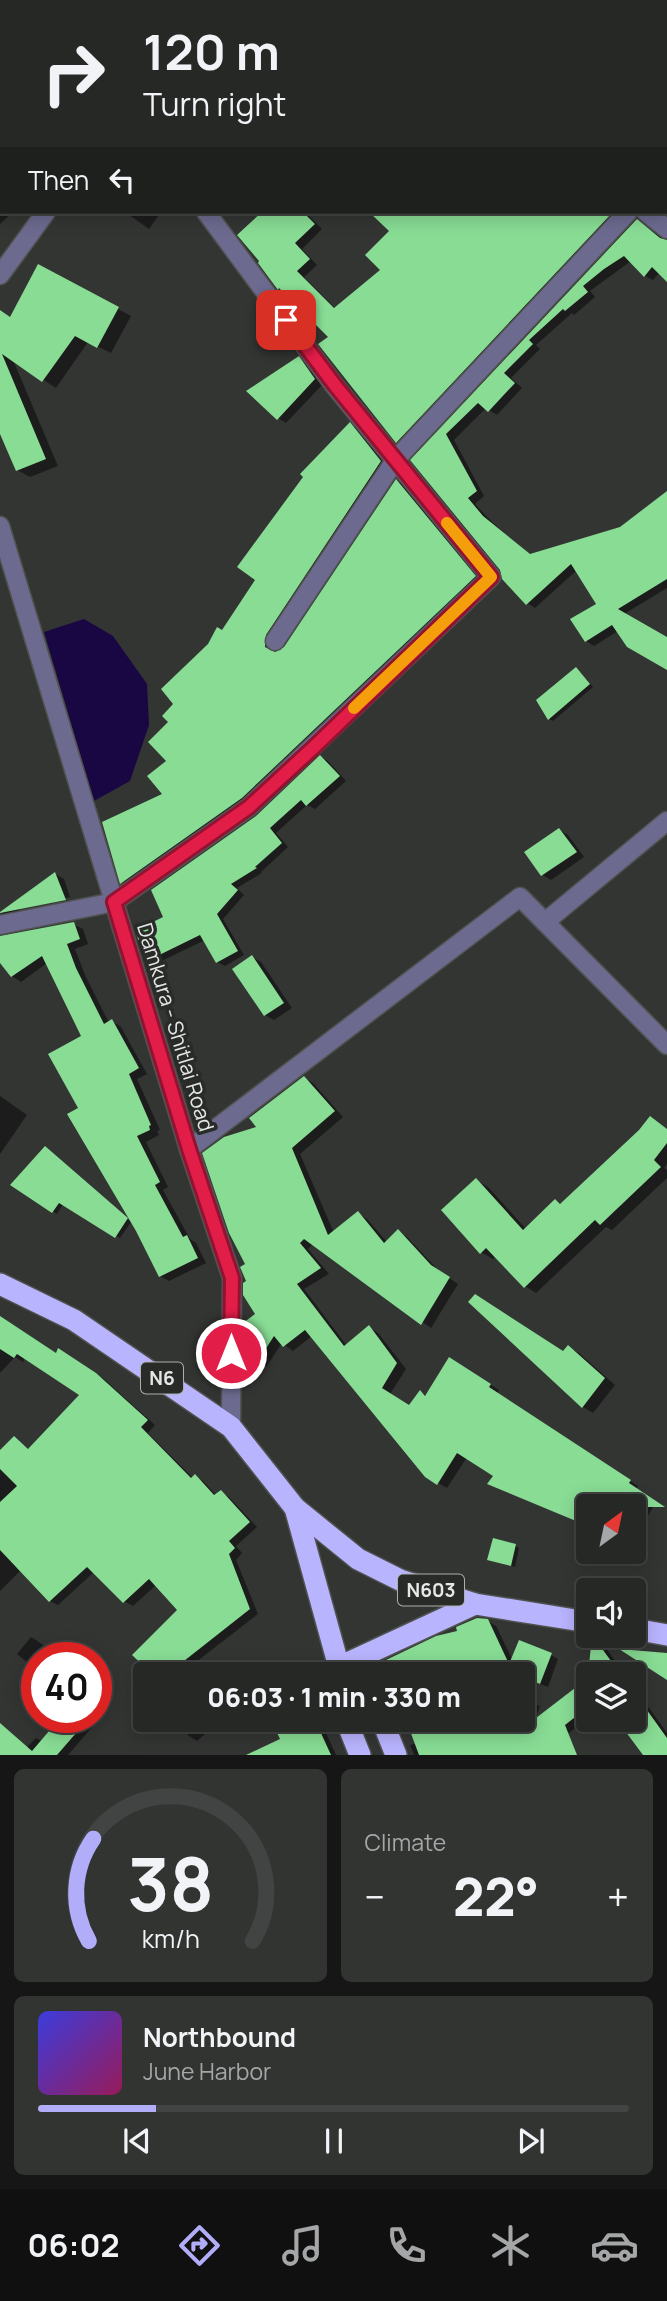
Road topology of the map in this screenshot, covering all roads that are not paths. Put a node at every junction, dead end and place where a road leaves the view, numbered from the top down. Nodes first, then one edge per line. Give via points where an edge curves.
1 (45, 214) edge
2 (207, 214) edge
3 (626, 214) edge
4 (648, 214) edge
5 (667, 229) edge
6 (0, 275) edge
7 (396, 459) junction
8 (0, 526) edge
9 (275, 641) dead end
10 (667, 821) edge
11 (114, 902) junction
12 (545, 922) junction
13 (0, 925) edge
14 (667, 1045) edge
15 (189, 1149) junction
16 (0, 1284) edge
17 (231, 1427) junction
18 (295, 1508) junction
19 (475, 1604) junction
20 (576, 1620) edge
21 (646, 1631) edge
22 (667, 1634) edge
23 (339, 1662) edge
24 (362, 1662) edge
25 (351, 1732) edge
26 (387, 1732) edge
27 (360, 1755) edge
28 (396, 1755) edge

1 - 6 street
2 - 7 street
3 - 7 street
4 - 5 street
7 - 9 street
7 - 11 street via 491,577 249,807
8 - 11 street, Damkura - Shitlai Road
10 - 12 street
11 - 13 street
11 - 15 street, Damkura - Shitlai Road
12 - 14 street
12 - 15 street via 520,897
15 - 17 street, Damkura - Shitlai Road via 232,1278
16 - 17 highway, N6 via 74,1320
17 - 18 highway, N6
18 - 19 highway, N603 via 358,1559 400,1580
18 - 23 highway, N6
19 - 20 highway, N603
19 - 24 highway
21 - 22 highway
25 - 27 highway
26 - 28 highway

